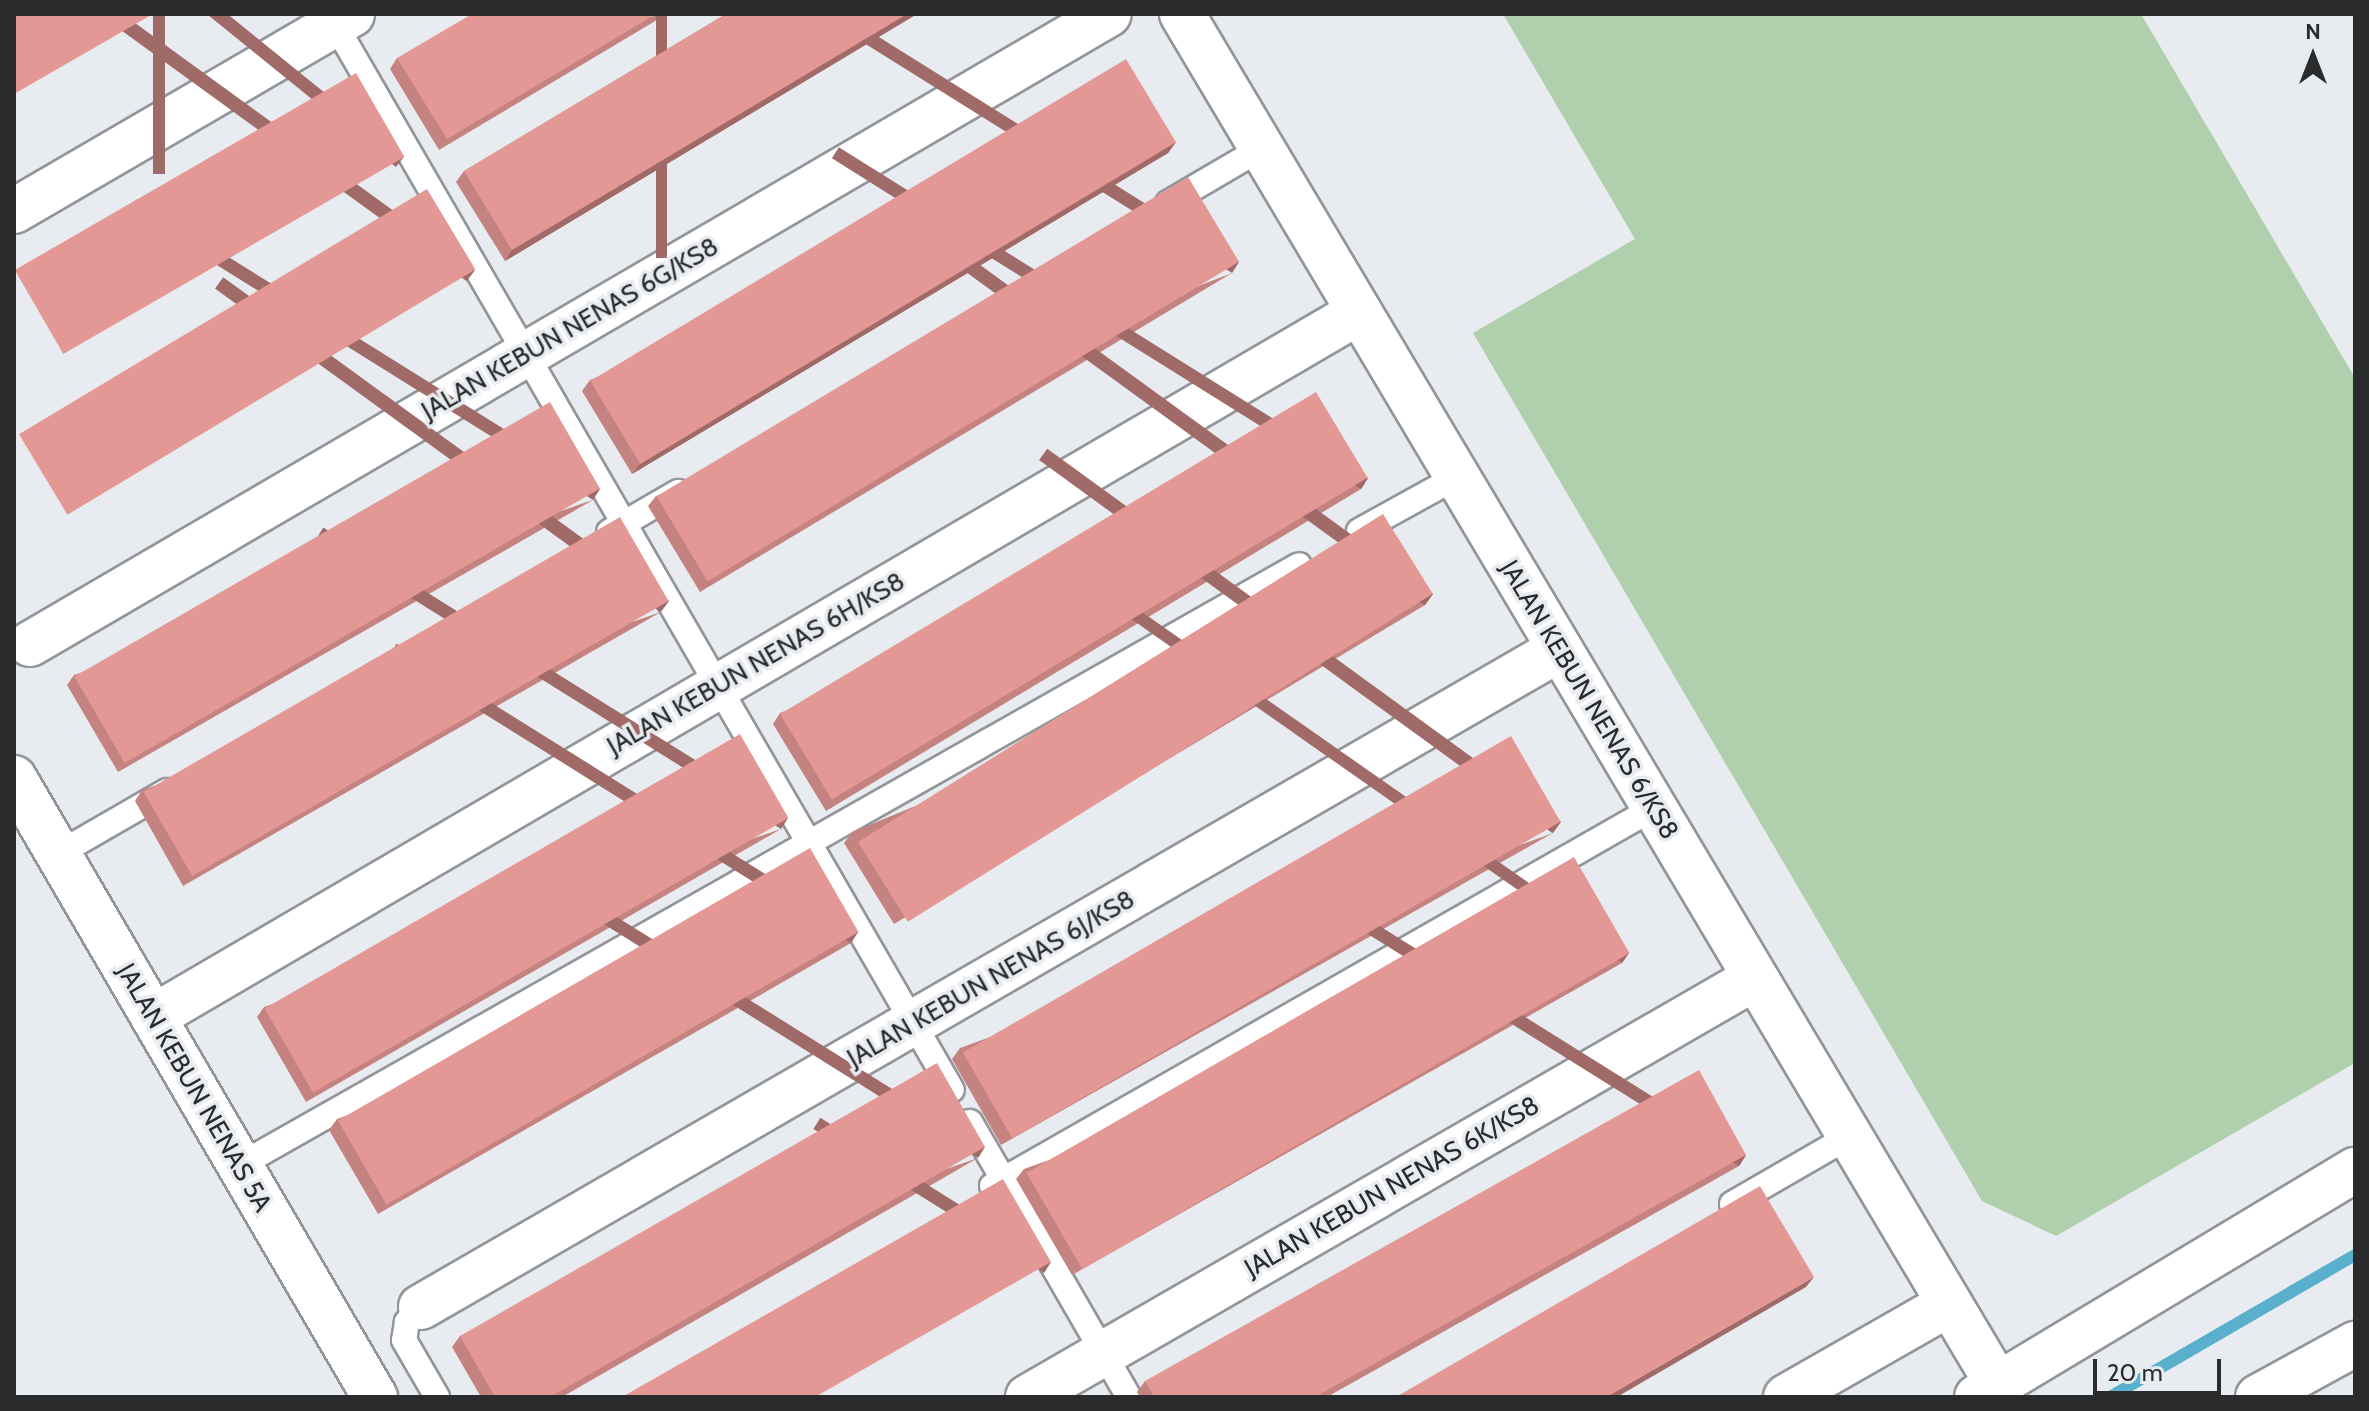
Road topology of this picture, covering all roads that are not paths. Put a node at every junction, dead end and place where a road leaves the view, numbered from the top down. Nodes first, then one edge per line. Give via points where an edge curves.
1 (1109, 14) edge
2 (1182, 14) edge
3 (339, 17) edge
4 (1262, 148) junction
5 (14, 211) edge
6 (1153, 212) edge
7 (1359, 312) junction
8 (526, 354) junction
9 (705, 476) edge
10 (1457, 477) junction
11 (623, 523) junction
12 (582, 548) edge
13 (22, 643) edge
14 (1560, 649) junction
15 (719, 686) junction
16 (14, 778) edge
17 (182, 781) edge
18 (1654, 808) junction
19 (809, 843) junction
20 (58, 854) junction
21 (1755, 978) junction
22 (153, 1017) junction
23 (914, 1024) junction
24 (1850, 1136) junction
25 (240, 1165) junction
26 (2355, 1170) edge
27 (1004, 1179) junction
28 (976, 1195) edge
29 (1713, 1215) edge
30 (1949, 1304) junction
31 (421, 1307) joint
32 (2355, 1344) edge
33 (1104, 1354) junction
34 (1987, 1391) edge
35 (375, 1397) edge
36 (437, 1397) edge
37 (1028, 1397) edge
38 (1129, 1397) edge
39 (1786, 1397) edge
40 (2258, 1397) edge

1 - 8 street, JALAN KEBUN NENAS 6G/KS8
2 - 4 street, JALAN KEBUN NENAS 6/KS8
3 - 5 street
3 - 8 lane
4 - 6 lane
4 - 7 street, JALAN KEBUN NENAS 6/KS8
7 - 10 street, JALAN KEBUN NENAS 6/KS8
7 - 15 street, JALAN KEBUN NENAS 6H/KS8
8 - 11 lane
8 - 13 street, JALAN KEBUN NENAS 6G/KS8
9 - 11 lane
10 - 14 street, JALAN KEBUN NENAS 6/KS8
10 - 19 lane
11 - 12 lane
11 - 15 lane
14 - 18 street, JALAN KEBUN NENAS 6/KS8
14 - 23 street, JALAN KEBUN NENAS 6J/KS8
15 - 19 lane
15 - 22 street, JALAN KEBUN NENAS 6H/KS8
16 - 20 street, JALAN KEBUN NENAS 5A
17 - 20 lane
18 - 21 street, JALAN KEBUN NENAS 6/KS8
18 - 27 lane
19 - 23 lane
19 - 25 lane
20 - 22 street, JALAN KEBUN NENAS 5A
21 - 24 street, JALAN KEBUN NENAS 6/KS8
21 - 33 street, JALAN KEBUN NENAS 6K/KS8
22 - 25 street, JALAN KEBUN NENAS 5A
23 - 27 lane
23 - 31 street, JALAN KEBUN NENAS 6J/KS8
24 - 29 lane
24 - 30 street, JALAN KEBUN NENAS 6/KS8
25 - 35 street, JALAN KEBUN NENAS 5A
26 - 34 street
27 - 28 lane
27 - 33 lane
30 - 34 street, JALAN KEBUN NENAS 6/KS8
30 - 39 street
31 - 36 lane via 407,1322 404,1340
32 - 40 street
33 - 37 street, JALAN KEBUN NENAS 6K/KS8
33 - 38 lane

